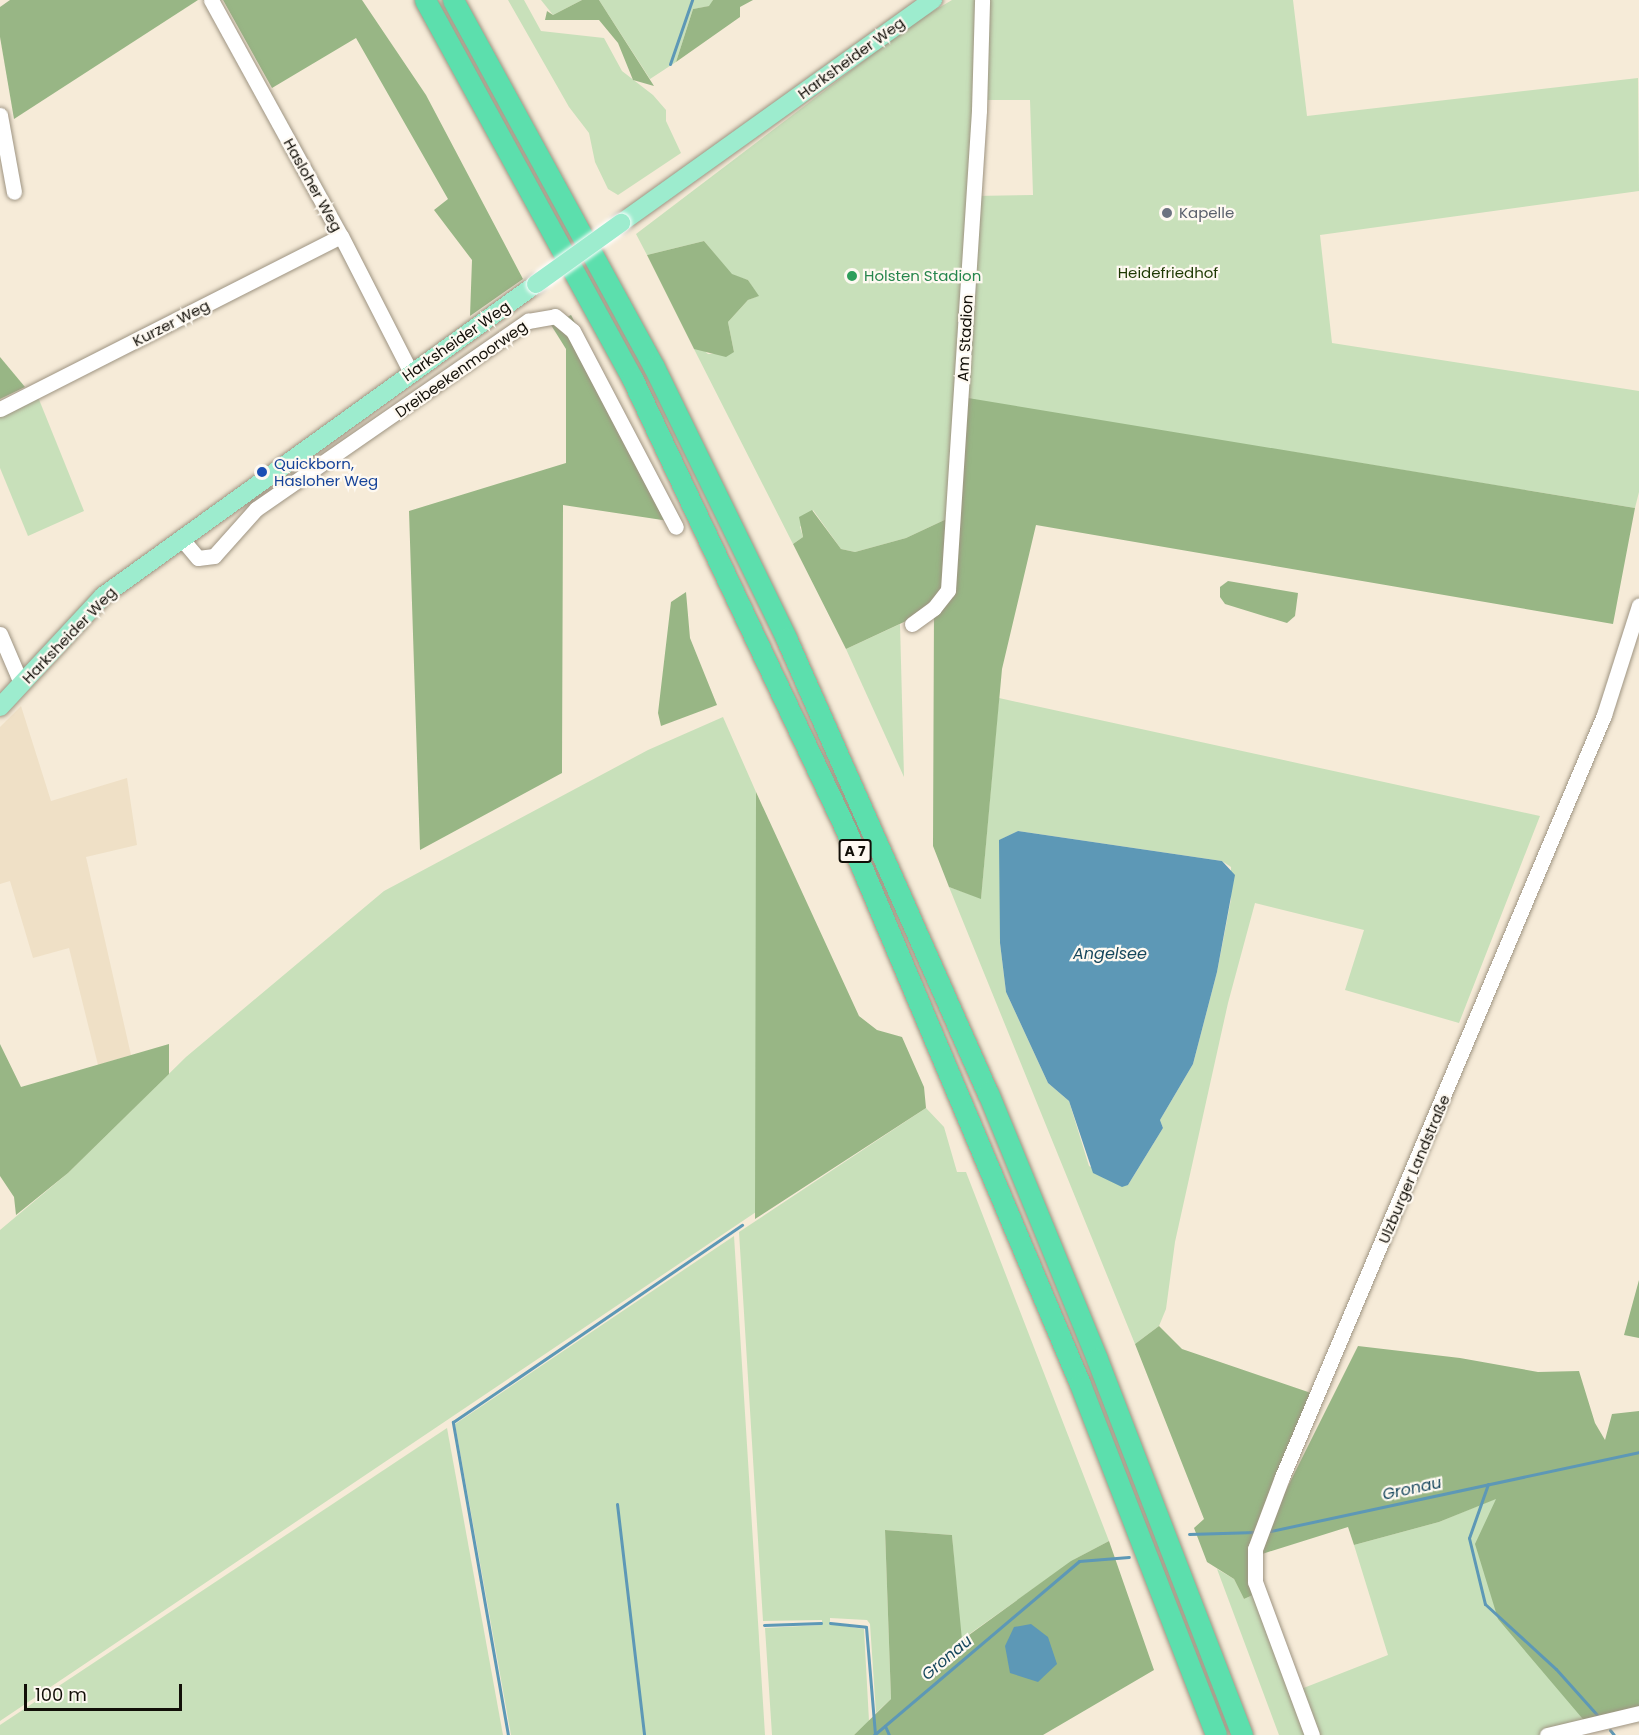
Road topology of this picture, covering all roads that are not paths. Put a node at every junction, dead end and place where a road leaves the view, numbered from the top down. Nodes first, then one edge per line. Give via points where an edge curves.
1 (211, 0) edge
2 (425, 0) edge
3 (453, 0) edge
4 (933, 0) edge
5 (982, 0) edge
6 (0, 115) edge
7 (14, 192) dead end
8 (341, 236) junction
9 (411, 373) junction
10 (0, 409) edge
11 (676, 527) dead end
12 (181, 538) junction
13 (1639, 604) edge
14 (912, 624) dead end
15 (0, 634) edge
16 (21, 683) junction
17 (0, 707) edge
18 (1639, 1713) edge
19 (1216, 1735) edge
20 (1242, 1735) edge
21 (1312, 1735) edge
22 (1546, 1735) edge

1 - 8 street, Hasloher Weg
2 - 19 highway, A 7 via 632,378 846,830 1076,1374
3 - 20 highway, A 7 via 654,367 791,649 988,1093 1097,1359
4 - 9 main road, Harksheider Weg, bridge
5 - 14 street, Am Stadion via 979,121 948,590 934,608
6 - 7 street
8 - 9 street, Hasloher Weg
8 - 10 street, Kurzer Weg
9 - 12 main road, Harksheider Weg
11 - 12 street, Dreibeekenmoorweg via 573,332 555,316 528,321 256,509 214,556 198,558
12 - 16 main road, Harksheider Weg via 103,596
13 - 21 street, Ulzburger Landstraße via 1604,715 1266,1517 1256,1549 1255,1582
15 - 16 street
16 - 17 main road, Harksheider Weg
18 - 22 street

